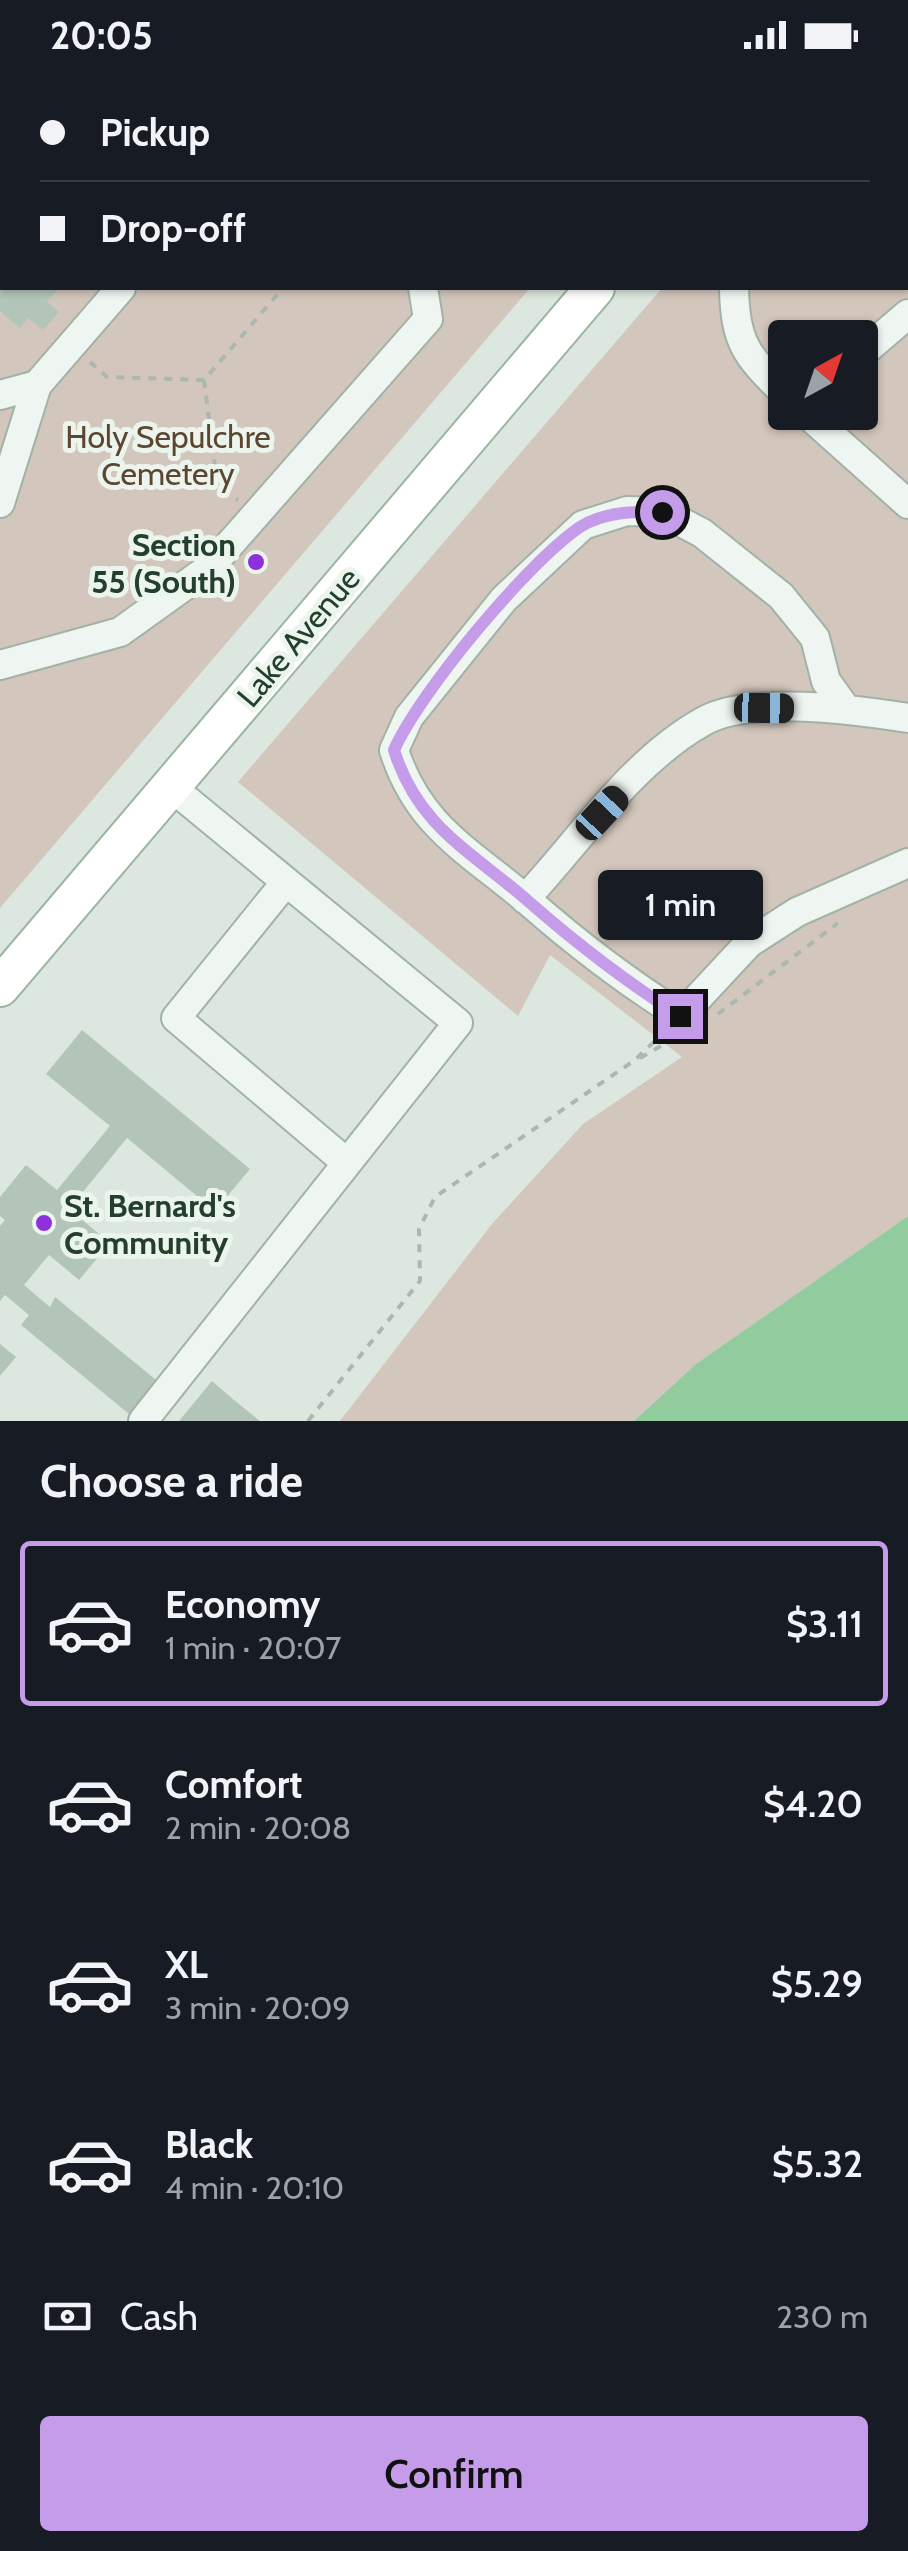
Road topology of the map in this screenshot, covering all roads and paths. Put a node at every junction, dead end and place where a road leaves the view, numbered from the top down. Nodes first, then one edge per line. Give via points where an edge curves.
1 (119, 290) edge
2 (282, 290) edge
3 (423, 290) edge
4 (593, 290) edge
5 (734, 290) edge
6 (908, 314) edge
7 (878, 340) edge
8 (71, 346) junction
9 (768, 377) edge
10 (204, 380) junction
11 (37, 385) junction
12 (0, 395) edge
13 (825, 430) edge
14 (0, 503) edge
15 (908, 504) edge
16 (256, 514) junction
17 (0, 665) edge
18 (846, 709) junction
19 (908, 718) edge
20 (171, 787) junction
21 (908, 863) edge
22 (286, 882) junction
23 (526, 899) junction
24 (850, 913) dead end
25 (0, 987) edge
26 (717, 1014) dead end
27 (682, 1024) junction
28 (635, 1060) junction
29 (347, 1163) junction
30 (143, 1421) edge
31 (308, 1421) edge

1 - 8 lane
2 - 10 path
3 - 16 lane via 428,319
4 - 20 main road, Lake Avenue
5 - 9 lane via 734,328
6 - 7 lane
8 - 10 path via 107,377
8 - 11 lane
10 - 16 path via 217,482
11 - 12 lane
11 - 14 lane
13 - 15 lane
16 - 17 lane via 208,569 120,632
18 - 19 lane
18 - 23 lane via 764,708 706,720 652,760
18 - 23 lane via 826,681 815,638 781,596 702,533 662,512 627,511 582,525 504,600 409,717 394,750 404,782 432,823
20 - 22 lane
20 - 25 main road, Lake Avenue
21 - 27 lane via 797,912 749,943
22 - 29 lane via 176,1018
22 - 29 lane via 458,1023
23 - 27 lane via 575,945
24 - 26 path
27 - 28 path
27 - 28 path
28 - 31 path via 435,1197 420,1230 420,1281
29 - 30 lane

